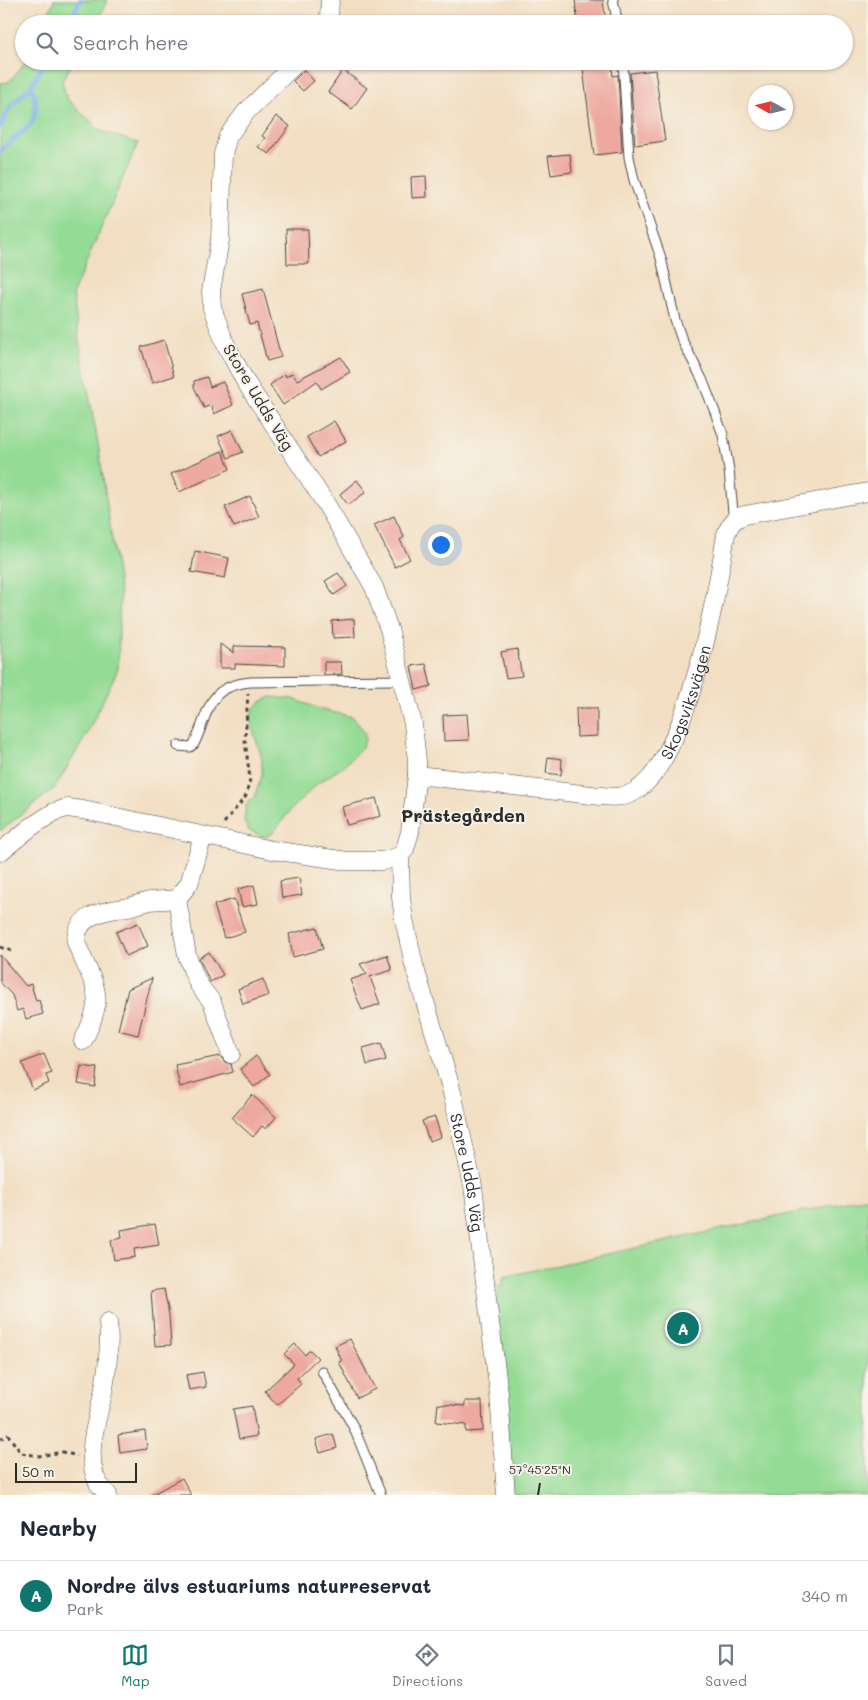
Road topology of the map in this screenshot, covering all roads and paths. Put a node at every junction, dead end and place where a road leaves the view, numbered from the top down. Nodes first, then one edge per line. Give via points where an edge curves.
1 (613, 0) edge
2 (616, 15) edge
3 (289, 70) edge
4 (624, 70) edge
5 (868, 492) edge
6 (736, 518) junction
7 (402, 678) junction
8 (249, 682) junction
9 (178, 746) dead end
10 (417, 775) junction
11 (224, 823) dead end
12 (203, 836) junction
13 (0, 852) edge
14 (400, 856) junction
15 (177, 899) junction
16 (0, 946) edge
17 (12, 951) dead end
18 (83, 1041) dead end
19 (231, 1054) dead end
20 (108, 1322) dead end
21 (322, 1371) dead end
22 (0, 1439) edge
23 (92, 1460) junction
24 (108, 1495) edge
25 (381, 1495) edge
26 (506, 1495) edge

1 - 2 lane
3 - 7 street, Store Udds Väg via 246,112 228,136 223,154 220,240 211,291 212,308 225,343 245,381 326,504 374,587
4 - 6 lane via 629,157 634,180 661,258 675,320 723,435
5 - 6 street
6 - 10 street, Skogsviksvägen via 726,534 706,638 688,702 676,734 647,782 633,793 618,798
7 - 8 lane
7 - 10 street, Store Udds Väg via 413,724
8 - 9 lane via 235,684 217,694 206,710 194,744
8 - 11 path via 245,741 250,779 246,796
10 - 14 street, Store Udds Väg via 410,832 406,849
12 - 13 street via 67,808 47,816
12 - 14 street via 346,861 383,861
12 - 15 street via 189,884
14 - 26 street, Store Udds Väg via 401,898 414,966 451,1088 473,1186 499,1394
15 - 18 street via 105,910 93,914 79,927 76,942 96,986 97,1004
15 - 19 street via 192,972 212,1002
16 - 17 path
20 - 23 street via 108,1364 95,1426
21 - 25 lane via 354,1428
22 - 23 path via 8,1435 22,1453 39,1456 63,1452
23 - 24 street via 98,1483

